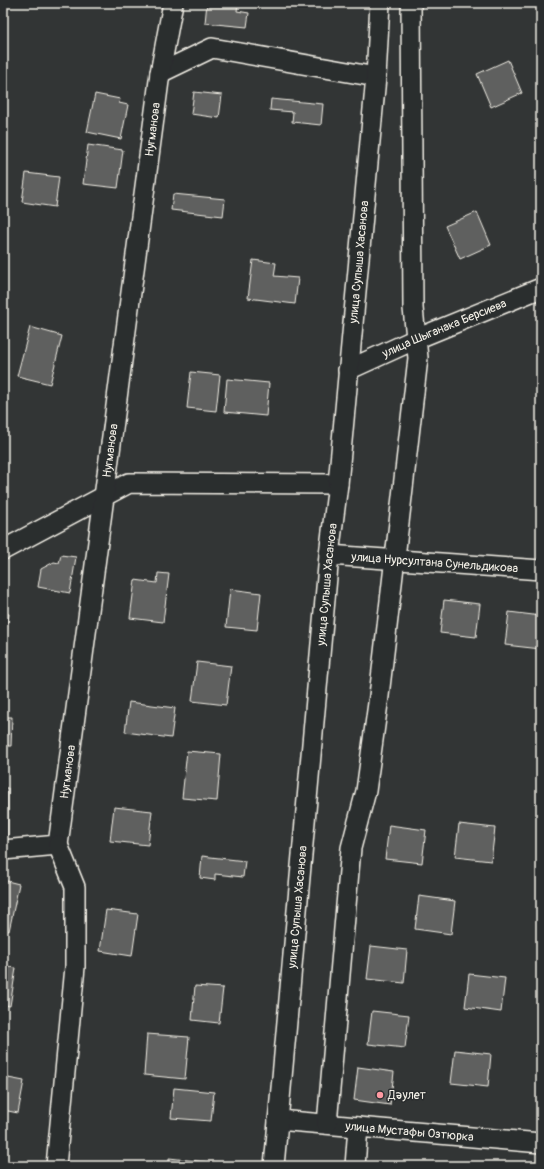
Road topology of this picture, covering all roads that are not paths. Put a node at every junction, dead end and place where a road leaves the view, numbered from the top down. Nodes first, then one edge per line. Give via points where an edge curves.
1 (173, 3) edge
2 (380, 3) edge
3 (411, 3) edge
4 (160, 73) junction
5 (376, 77) junction
6 (541, 288) edge
7 (416, 339) junction
8 (348, 370) junction
9 (338, 484) junction
10 (104, 496) junction
11 (3, 550) edge
12 (329, 555) junction
13 (395, 560) junction
14 (541, 570) edge
15 (58, 844) junction
16 (3, 850) edge
17 (278, 1120) junction
18 (327, 1124) junction
19 (358, 1127) junction
20 (541, 1143) edge
21 (56, 1166) edge
22 (274, 1166) edge
23 (354, 1166) edge

1 - 4 street, Нугманова
2 - 5 street, улица Супыша Хасанова
3 - 7 street via 413,308
4 - 5 street via 212,48
4 - 10 street, Нугманова
5 - 8 street, улица Супыша Хасанова
6 - 7 street, улица Шыганака Берсиева
7 - 8 street, улица Шыганака Берсиева
7 - 13 street via 418,358
8 - 9 street, улица Супыша Хасанова
9 - 10 street via 129,483
9 - 12 street, улица Супыша Хасанова
10 - 11 street
10 - 15 street, Нугманова
12 - 13 street, улица Нурсултана Сунельдикова
12 - 17 street, улица Супыша Хасанова
13 - 14 street, улица Нурсултана Сунельдикова
13 - 18 street via 366,791 351,848
15 - 16 street
15 - 21 street via 75,887 75,967
17 - 18 street, улица Мустафы Озтюрка
17 - 22 street, улица Супыша Хасанова
18 - 19 street, улица Мустафы Озтюрка
19 - 20 street, улица Мустафы Озтюрка
19 - 23 street

